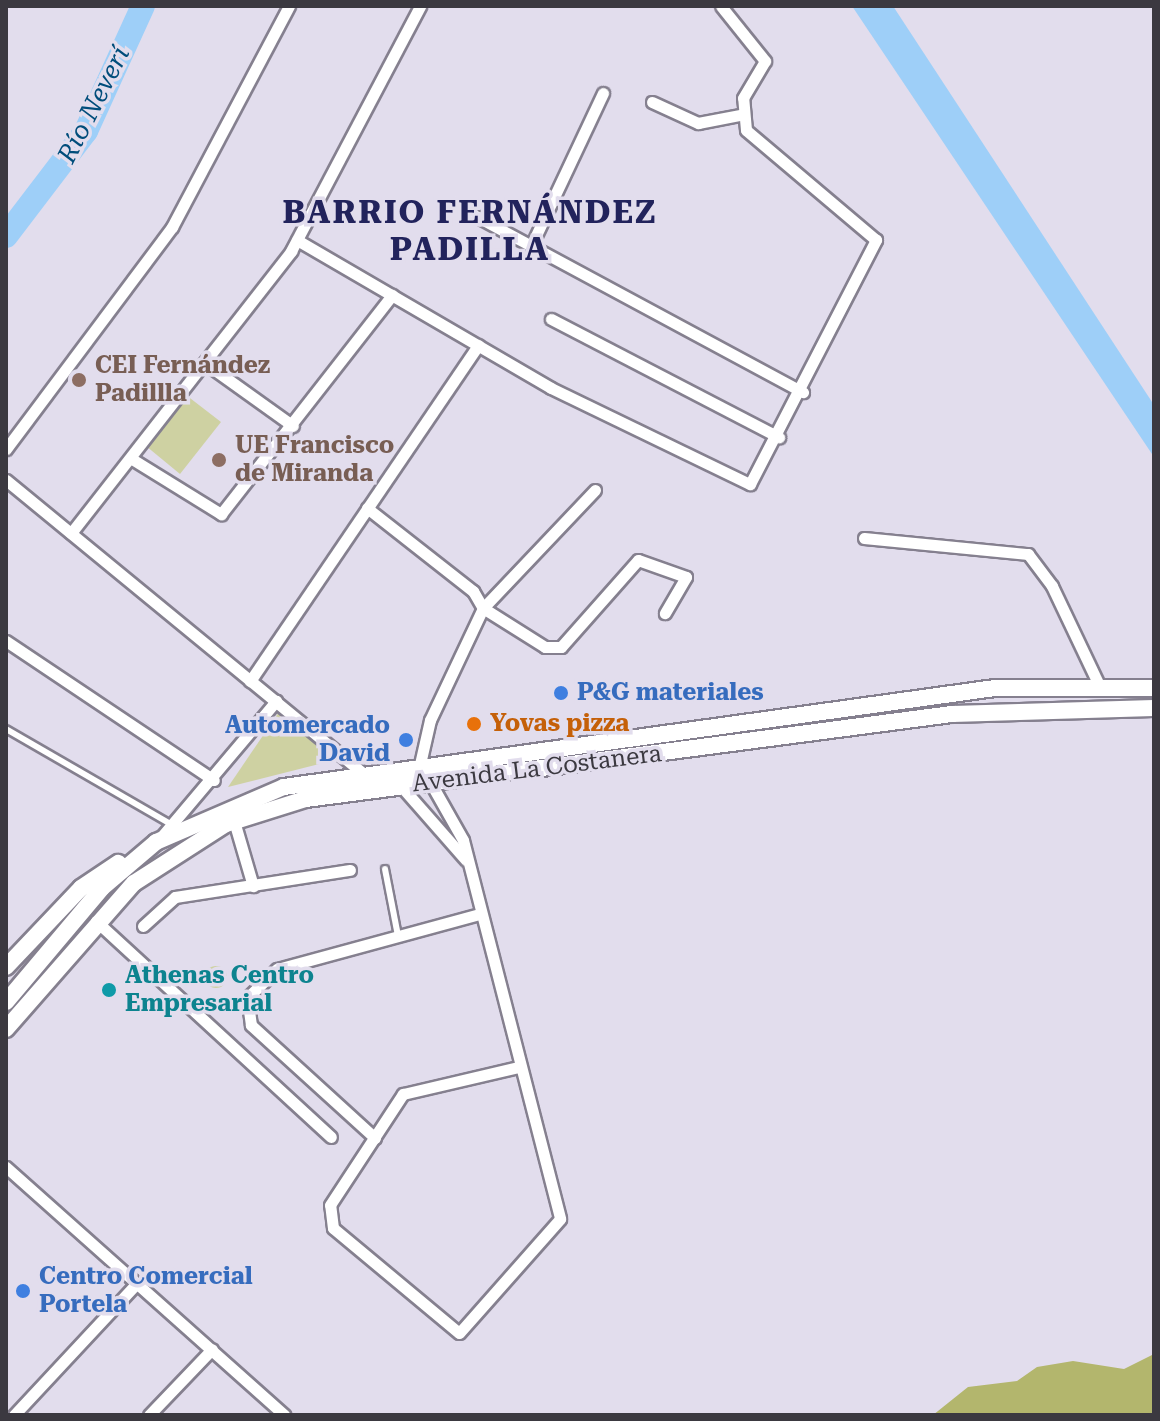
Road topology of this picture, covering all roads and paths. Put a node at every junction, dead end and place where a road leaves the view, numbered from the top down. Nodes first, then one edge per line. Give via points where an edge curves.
1 (289, 6) edge
2 (420, 6) edge
3 (721, 6) edge
4 (603, 93) dead end
5 (652, 102) dead end
6 (740, 115) junction
7 (472, 214) dead end
8 (297, 240) junction
9 (531, 246) junction
10 (392, 295) junction
11 (551, 319) dead end
12 (478, 345) junction
13 (205, 363) junction
14 (803, 392) junction
15 (293, 426) junction
16 (779, 437) junction
17 (6, 449) edge
18 (132, 459) junction
19 (6, 480) edge
20 (595, 490) dead end
21 (367, 508) junction
22 (71, 533) junction
23 (864, 538) dead end
24 (483, 608) junction
25 (665, 613) dead end
26 (6, 641) edge
27 (250, 681) junction
28 (1099, 685) junction
29 (1154, 688) edge
30 (276, 701) junction
31 (1154, 708) edge
32 (6, 729) edge
33 (420, 764) junction
34 (362, 772) junction
35 (214, 780) junction
36 (426, 781) junction
37 (401, 786) junction
38 (234, 821) junction
39 (172, 825) junction
40 (152, 846) junction
41 (469, 863) junction
42 (385, 869) dead end
43 (350, 870) dead end
44 (253, 886) junction
45 (480, 914) junction
46 (96, 920) junction
47 (143, 926) dead end
48 (398, 936) junction
49 (6, 967) edge
50 (6, 1002) edge
51 (6, 1029) edge
52 (518, 1067) junction
53 (331, 1137) dead end
54 (375, 1138) junction
55 (6, 1167) edge
56 (137, 1283) junction
57 (212, 1349) junction
58 (278, 1413) edge
59 (14, 1415) edge
60 (149, 1415) edge

1 - 17 street via 172,227
2 - 8 street
3 - 6 street via 765,61
4 - 9 street
5 - 6 street via 698,123
6 - 14 street via 746,130 876,240
7 - 9 street
8 - 10 street
8 - 13 street
9 - 14 street
10 - 12 street
10 - 15 street
11 - 16 street
12 - 16 street via 739,484 757,477
12 - 21 street
13 - 15 street
13 - 18 street
14 - 16 street
15 - 18 street via 221,514
18 - 22 street
19 - 22 street
20 - 24 street
21 - 24 street via 473,591
21 - 27 street
22 - 27 street
23 - 28 street via 1028,554 1052,586
24 - 25 street via 545,647 561,647 638,560 686,577
24 - 33 street via 430,720
26 - 35 street
27 - 30 street
28 - 29 street, Avenida La Costanera
28 - 33 street, Avenida La Costanera via 995,688
30 - 34 street
30 - 35 street
31 - 36 street, Avenida La Costanera via 952,714
32 - 39 lane
33 - 34 street, Avenida La Costanera
33 - 36 street
34 - 40 street, Avenida La Costanera via 259,795
35 - 39 street
36 - 37 street, Avenida La Costanera
36 - 41 street via 445,804
37 - 38 street, Avenida La Costanera via 306,799
37 - 41 street
38 - 44 street
38 - 46 street, Avenida La Costanera via 164,860
39 - 40 street
40 - 49 street via 81,888
40 - 50 street, Avenida La Costanera via 102,888
41 - 45 street
42 - 48 lane
43 - 44 street
44 - 47 street via 175,897
45 - 48 street
45 - 52 street
46 - 51 street, Avenida La Costanera
46 - 53 street
48 - 54 street via 277,969 254,987 244,1011
52 - 54 street via 403,1094
52 - 54 street via 560,1219 459,1333 333,1228 328,1216
55 - 56 street
56 - 57 street
56 - 59 street
57 - 58 street
57 - 60 street

